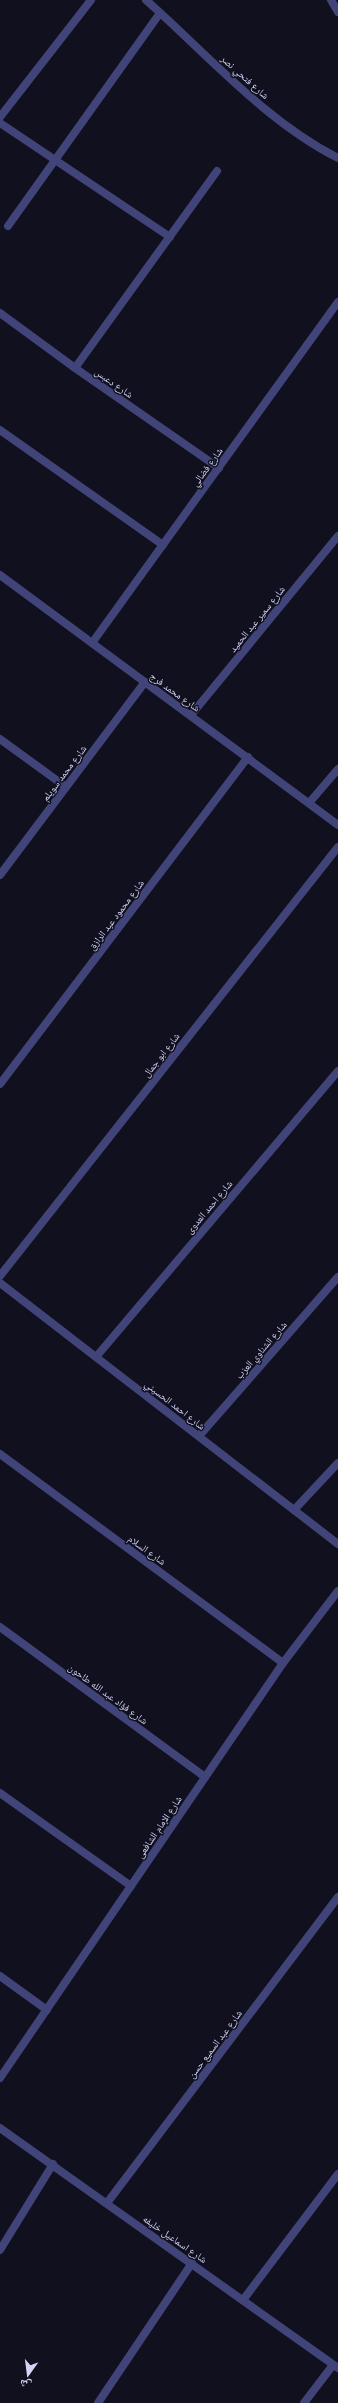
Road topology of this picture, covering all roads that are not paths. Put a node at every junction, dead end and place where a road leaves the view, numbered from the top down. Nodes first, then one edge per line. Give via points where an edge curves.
1 (92, 0) edge
2 (146, 0) edge
3 (332, 0) edge
4 (338, 12) edge
5 (160, 13) junction
6 (0, 117) edge
7 (0, 123) edge
8 (338, 158) edge
9 (55, 160) junction
10 (217, 172) dead end
11 (8, 226) dead end
12 (170, 237) junction
13 (338, 302) edge
14 (0, 313) edge
15 (75, 368) junction
16 (0, 430) edge
17 (219, 468) junction
18 (338, 536) edge
19 (163, 545) junction
20 (0, 575) edge
21 (92, 643) junction
22 (146, 682) junction
23 (191, 715) junction
24 (0, 739) edge
25 (248, 758) junction
26 (338, 769) edge
27 (66, 787) junction
28 (309, 803) junction
29 (338, 825) edge
30 (338, 847) edge
31 (0, 875) edge
32 (338, 1071) edge
33 (0, 1084) edge
34 (0, 1276) edge
35 (338, 1276) edge
36 (0, 1283) edge
37 (96, 1357) junction
38 (199, 1436) junction
39 (0, 1454) edge
40 (338, 1463) edge
41 (294, 1510) junction
42 (338, 1544) edge
43 (338, 1591) edge
44 (0, 1626) edge
45 (283, 1663) junction
46 (205, 1777) junction
47 (0, 1793) edge
48 (131, 1886) junction
49 (338, 1897) edge
50 (0, 1976) edge
51 (47, 2010) junction
52 (0, 2078) edge
53 (0, 2128) edge
54 (53, 2164) junction
55 (338, 2174) edge
56 (107, 2203) junction
57 (0, 2250) edge
58 (192, 2263) junction
59 (243, 2300) junction
60 (335, 2367) edge
61 (98, 2403) edge
62 (304, 2403) edge

1 - 6 street
2 - 5 street, شارع فتحي نصر
3 - 4 street
5 - 8 street, شارع فتحي نصر via 275,118 310,144
5 - 9 street
7 - 9 street
9 - 11 street
9 - 12 street
10 - 12 street
12 - 15 street
13 - 17 street, شارع فضالي
14 - 15 street, شارع دعبس
15 - 17 street, شارع دعبس
16 - 19 street
17 - 19 street, شارع فضالي
18 - 23 street, شارع سمير عبد الحميد
19 - 21 street, شارع فضالي
20 - 21 street, شارع محمد فرج
21 - 22 street, شارع محمد فرج
22 - 23 street, شارع محمد فرج
22 - 27 street, شارع محمد سويلم
23 - 25 street, شارع محمد فرج
24 - 27 street
25 - 28 street, شارع محمد فرج
25 - 33 street, شارع محمود عبد الرازق
26 - 28 street
27 - 31 street, شارع محمد سويلم
28 - 29 street, شارع محمد فرج
30 - 34 street, شارع ابو جمال
32 - 37 street, شارع احمد العدوى
35 - 38 street, شارع الشناوي العزب
36 - 37 street, شارع احمد الحسيني
37 - 38 street, شارع احمد الحسيني
38 - 41 street, شارع احمد الحسيني
39 - 45 street, شارع السلام
40 - 41 street
41 - 42 street, شارع احمد الحسيني
43 - 45 street, شارع الإمام الشافعى
44 - 46 street, شارع فؤاد عبد الله طاحون
45 - 46 street, شارع الإمام الشافعى
46 - 48 street, شارع الإمام الشافعى
47 - 48 street
48 - 51 street, شارع الإمام الشافعى
49 - 56 street, شارع عبد السميع حسن
50 - 51 street
51 - 52 street, شارع الإمام الشافعى
53 - 54 street, شارع اسماعيل خليفه
54 - 56 street, شارع اسماعيل خليفه
54 - 57 street
55 - 59 street
56 - 58 street, شارع اسماعيل خليفه
58 - 59 street, شارع اسماعيل خليفه
58 - 61 street
59 - 60 street, شارع اسماعيل خليفه
60 - 62 street

